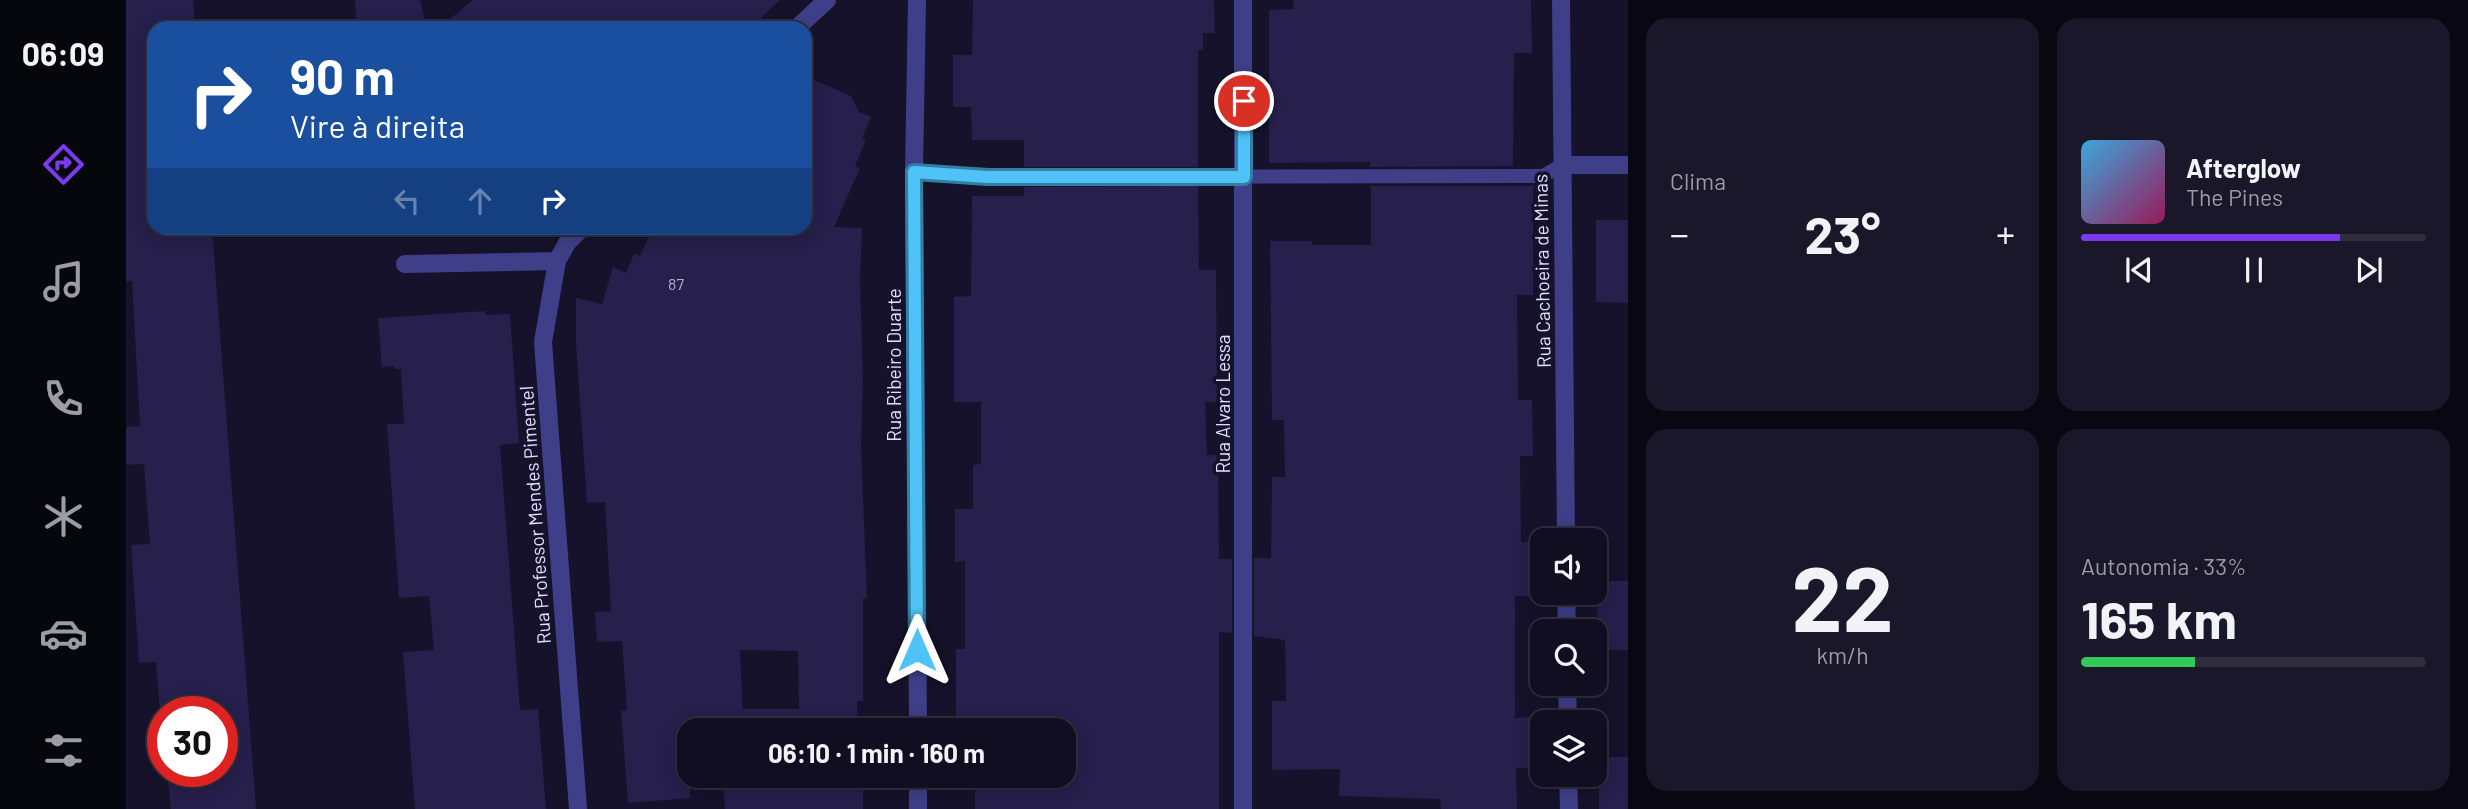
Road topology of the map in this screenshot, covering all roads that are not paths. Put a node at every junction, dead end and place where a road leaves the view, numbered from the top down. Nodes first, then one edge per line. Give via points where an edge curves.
1 (827, 0) edge
2 (917, 0) edge
3 (1243, 0) edge
4 (1561, 0) edge
5 (804, 21) edge
6 (1562, 164) junction
7 (1628, 165) edge
8 (914, 172) junction
9 (1244, 177) junction
10 (575, 235) edge
11 (557, 261) junction
12 (405, 264) dead end
13 (1566, 528) edge
14 (918, 718) edge
15 (1568, 787) edge
16 (918, 788) edge
17 (578, 809) edge
18 (918, 809) edge
19 (1243, 809) edge
20 (1569, 809) edge

1 - 5 street
2 - 8 street, Rua Ribeiro Duarte
3 - 9 street, Rua Alvaro Lessa
4 - 6 street, Rua Cachoeira de Minas
6 - 7 street
6 - 9 lane via 1543,176
6 - 13 street, Rua Cachoeira de Minas
8 - 9 lane via 988,177
8 - 14 street, Rua Ribeiro Duarte
9 - 19 street, Rua Alvaro Lessa
10 - 11 street, Rua Professor Mendes Pimentel
11 - 12 street
11 - 17 street, Rua Professor Mendes Pimentel via 543,342
15 - 20 street
16 - 18 street

